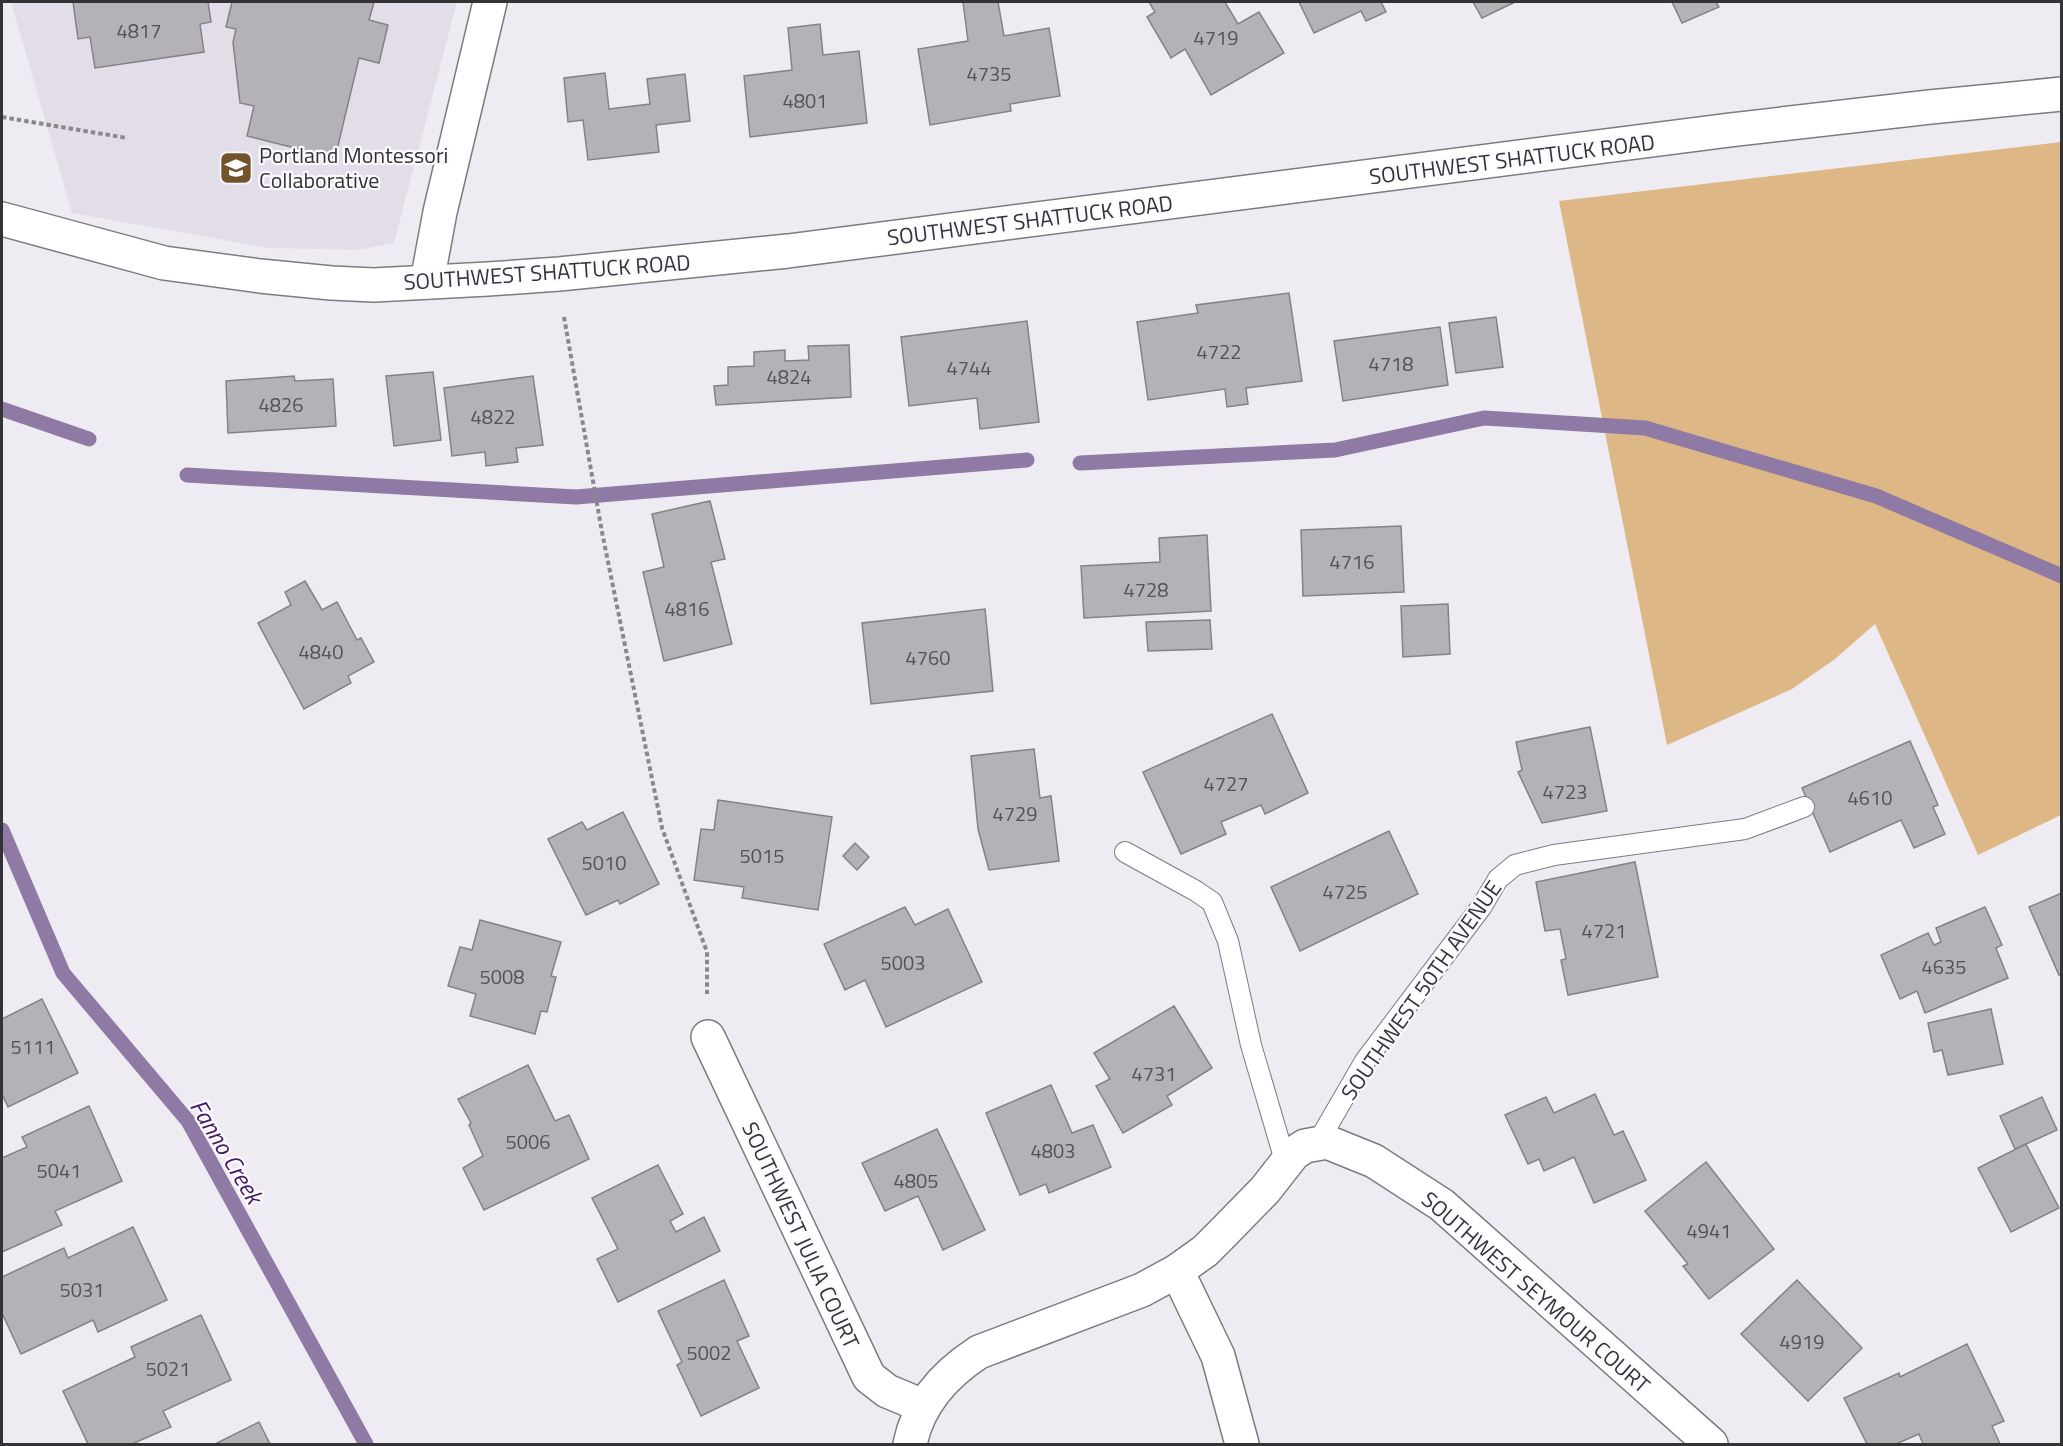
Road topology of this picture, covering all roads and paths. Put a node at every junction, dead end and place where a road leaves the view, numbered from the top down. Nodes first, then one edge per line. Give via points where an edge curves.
1 (490, 2) edge
2 (2061, 94) edge
3 (2, 117) edge
4 (127, 138) dead end
5 (2, 219) edge
6 (559, 274) junction
7 (428, 282) junction
8 (1803, 807) dead end
9 (1125, 852) dead end
10 (708, 1036) joint
11 (1318, 1142) junction
12 (1286, 1164) junction
13 (1177, 1271) junction
14 (923, 1406) junction
15 (910, 1444) edge
16 (1242, 1444) edge
17 (1711, 1444) edge

1 - 7 street via 440,212
2 - 6 street, SOUTHWEST SHATTUCK ROAD via 1707,133 788,251
3 - 4 path
5 - 7 street, SOUTHWEST SHATTUCK ROAD via 164,263 331,283
6 - 7 street, SOUTHWEST SHATTUCK ROAD
6 - 10 path via 602,532 662,828 707,952
8 - 11 lane, SOUTHWEST 50TH AVENUE via 1745,829 1554,855 1515,865 1498,879 1482,906 1365,1061
9 - 12 lane via 1212,902 1228,941 1251,1045
10 - 14 street, SOUTHWEST JULIA COURT via 869,1377 887,1391
11 - 12 street via 1294,1153
11 - 17 street, SOUTHWEST SEYMOUR COURT via 1340,1146 1374,1161 1442,1205
12 - 13 street via 1205,1251
13 - 14 street via 1142,1290 980,1352 962,1363
13 - 16 street via 1218,1356
14 - 15 street

